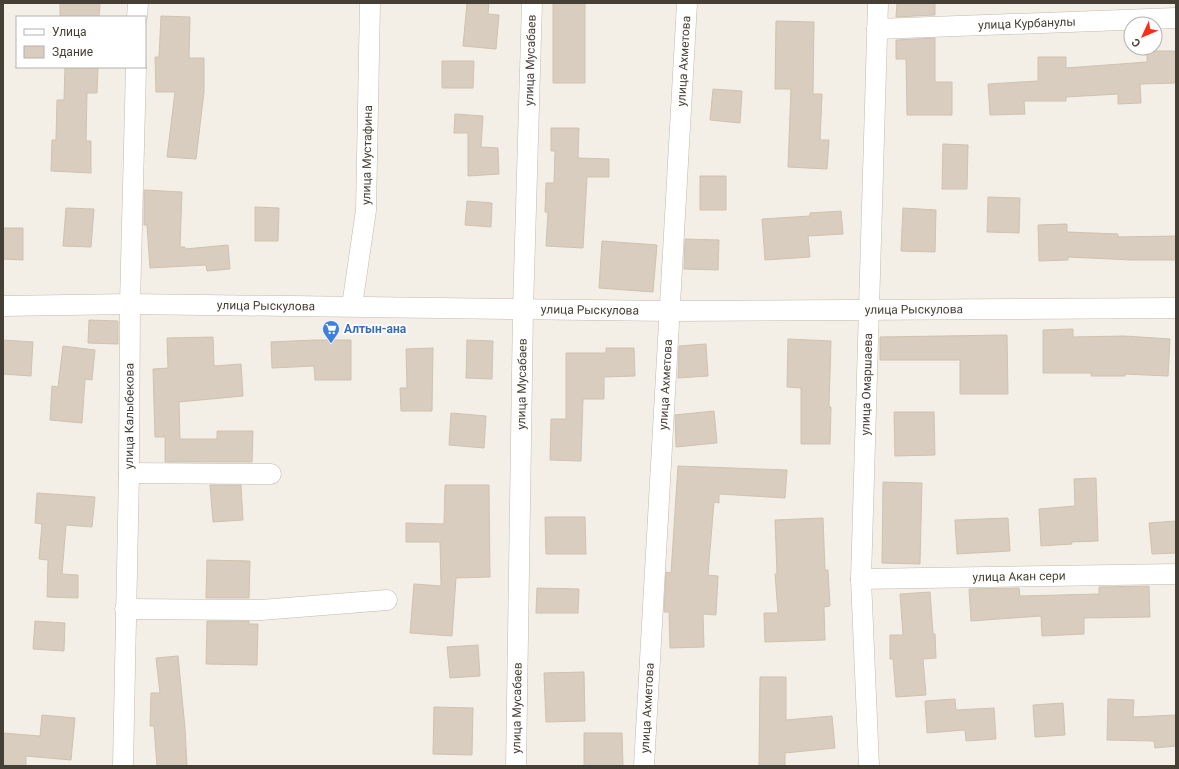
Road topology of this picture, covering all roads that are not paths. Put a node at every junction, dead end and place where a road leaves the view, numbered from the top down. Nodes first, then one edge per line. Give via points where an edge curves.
1 (138, 3) edge
2 (370, 3) edge
3 (532, 3) edge
4 (687, 3) edge
5 (878, 3) edge
6 (138, 16) edge
7 (1176, 18) edge
8 (877, 29) junction
9 (136, 68) edge
10 (130, 304) junction
11 (3, 306) edge
12 (352, 306) junction
13 (1176, 308) edge
14 (523, 310) junction
15 (870, 310) junction
16 (669, 311) junction
17 (129, 473) junction
18 (270, 474) dead end
19 (1176, 574) edge
20 (861, 579) junction
21 (388, 600) dead end
22 (125, 609) junction
23 (123, 766) edge
24 (516, 766) edge
25 (644, 766) edge
26 (869, 766) edge

1 - 6 street
2 - 12 street, улица Мустафина via 366,210
3 - 14 street, улица Мусабаев
4 - 16 street, улица Ахметова
5 - 8 street, улица Омаршаева
7 - 8 street, улица Курбанулы
8 - 15 street, улица Омаршаева
9 - 10 street, улица Калыбекова
10 - 11 street, улица Рыскулова
10 - 12 street, улица Рыскулова
10 - 17 street, улица Калыбекова
12 - 14 street, улица Рыскулова
13 - 15 street, улица Рыскулова
14 - 16 street, улица Рыскулова
14 - 24 street, улица Мусабаев
15 - 16 street, улица Рыскулова
15 - 20 street, улица Омаршаева
16 - 25 street, улица Ахметова
17 - 18 street
17 - 22 street, улица Калыбекова
19 - 20 street, улица Акан сери
20 - 26 street, улица Омаршаева
21 - 22 street via 261,610
22 - 23 street, улица Калыбекова

